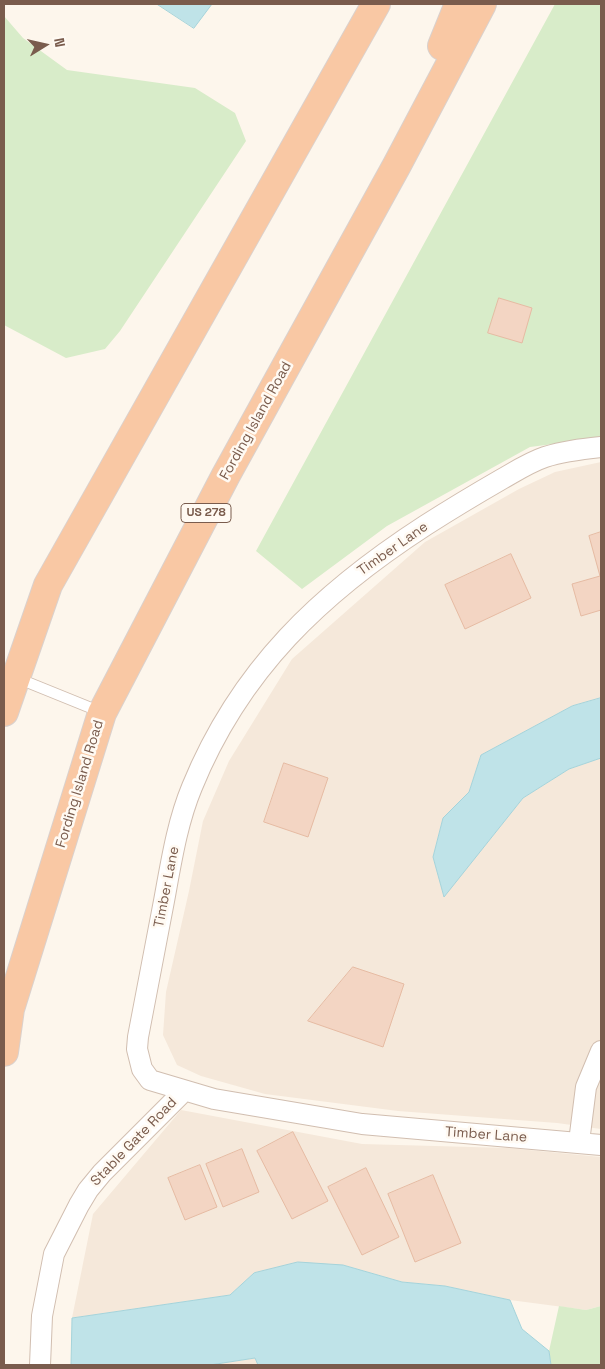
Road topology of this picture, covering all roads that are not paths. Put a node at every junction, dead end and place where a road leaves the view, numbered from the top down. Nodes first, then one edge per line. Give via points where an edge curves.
1 (376, 4) edge
2 (459, 4) edge
3 (482, 4) edge
4 (397, 164) junction
5 (601, 447) edge
6 (10, 675) edge
7 (4, 712) edge
8 (102, 712) junction
9 (601, 1050) edge
10 (4, 1052) edge
11 (184, 1091) junction
12 (579, 1142) junction
13 (601, 1144) edge
14 (40, 1365) edge

1 - 6 highway via 48,585
2 - 4 highway
3 - 4 highway, Fording Island Road / US 278
4 - 8 highway, Fording Island Road / US 278 via 226,475
5 - 11 street, Timber Lane via 544,457 458,505 392,547 338,588 294,629 228,713 192,788 172,854 138,1037 142,1069 150,1080
6 - 7 highway
6 - 8 lane
8 - 10 highway, Fording Island Road / US 278 via 10,1009
9 - 12 street via 586,1087
11 - 12 street, Timber Lane via 362,1124
11 - 14 street, Stable Gate Road via 102,1173 79,1205 54,1254 42,1316
12 - 13 street, Timber Lane

